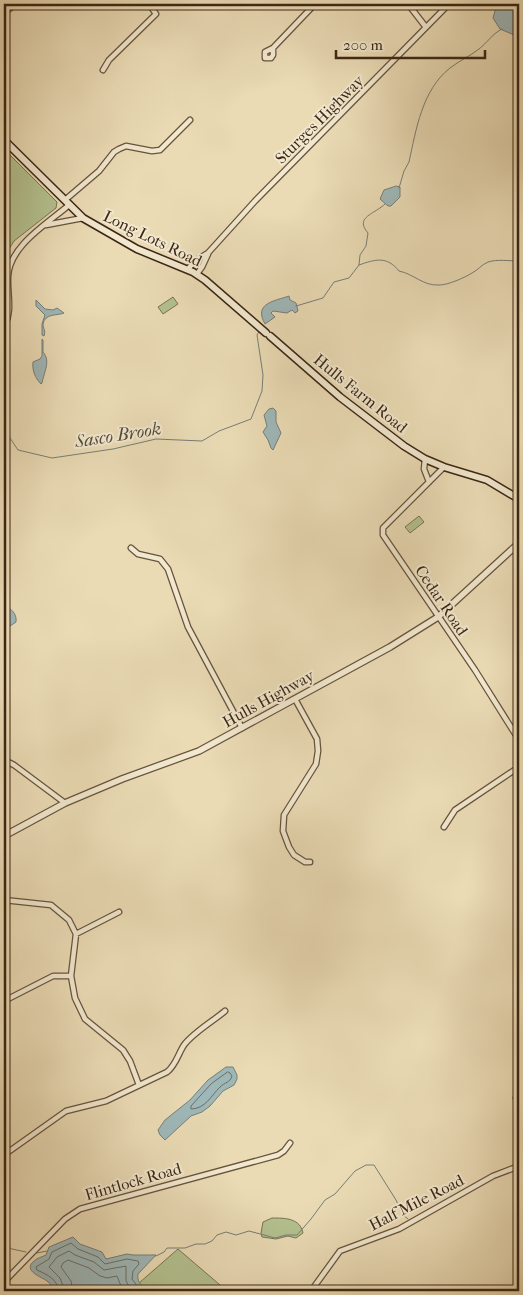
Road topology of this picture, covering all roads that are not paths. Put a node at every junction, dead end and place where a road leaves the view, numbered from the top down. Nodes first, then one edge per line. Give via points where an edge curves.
1 (16, 4) edge
2 (149, 4) edge
3 (315, 4) edge
4 (408, 4) edge
5 (449, 4) edge
6 (4, 13) edge
7 (425, 26) junction
8 (273, 48) dead end
9 (103, 70) dead end
10 (190, 120) dead end
11 (4, 140) edge
12 (67, 202) junction
13 (83, 218) junction
14 (45, 226) junction
15 (208, 253) junction
16 (188, 269) junction
17 (197, 274) junction
18 (203, 279) joint
19 (4, 327) edge
20 (425, 459) junction
21 (444, 467) junction
22 (429, 482) junction
23 (519, 499) edge
24 (519, 543) edge
25 (131, 548) dead end
26 (438, 617) junction
27 (295, 699) junction
28 (242, 728) junction
29 (519, 740) edge
30 (4, 760) edge
31 (519, 767) edge
32 (65, 803) junction
33 (444, 826) dead end
34 (4, 836) edge
35 (310, 862) dead end
36 (4, 900) edge
37 (119, 912) dead end
38 (76, 934) junction
39 (71, 976) junction
40 (4, 1002) edge
41 (225, 1011) dead end
42 (138, 1085) junction
43 (290, 1143) dead end
44 (4, 1156) edge
45 (519, 1166) edge
46 (4, 1282) edge
47 (311, 1291) edge

1 - 6 street
2 - 9 street via 156,14 109,60
3 - 8 street
4 - 7 street
5 - 7 street, Sturges Highway
7 - 15 street, Sturges Highway
10 - 12 street via 160,150 126,146 114,152
11 - 12 main road, Long Lots Road
12 - 13 main road, Long Lots Road
12 - 14 street
13 - 14 street
13 - 16 main road, Long Lots Road via 137,249
14 - 19 street via 22,245 12,260 8,279 9,316
15 - 16 street, Sturges Highway
15 - 17 street, Sturges Highway
16 - 17 main road, Long Lots Road
17 - 18 main road, Long Lots Road
18 - 20 main road, Hulls Farm Road via 340,398
20 - 21 main road, Hulls Farm Road
20 - 22 street via 424,469
21 - 22 street, Cedar Road
21 - 23 main road, Hulls Farm Road via 487,480
22 - 26 street, Cedar Road via 383,528 383,535
24 - 26 street, Hulls Highway
25 - 28 street via 138,554 160,559 168,569 188,627
26 - 27 street, Hulls Highway
26 - 29 street, Cedar Road
27 - 28 street, Hulls Highway
27 - 35 street via 317,739 318,751 316,764 284,815 283,831 294,855
28 - 32 street, Hulls Highway via 199,751
30 - 32 street
31 - 33 street via 455,810
32 - 34 street, Hulls Highway
36 - 38 street via 51,905 69,920
37 - 38 street
38 - 39 street
39 - 40 street via 53,976
39 - 42 street via 75,998 85,1019 123,1050
41 - 42 street via 189,1040 174,1067
42 - 44 street via 106,1101 66,1111
43 - 46 street, Flintlock Road via 278,1155 80,1209 65,1219
45 - 47 street, Half Mile Road via 493,1176 399,1229 340,1251

